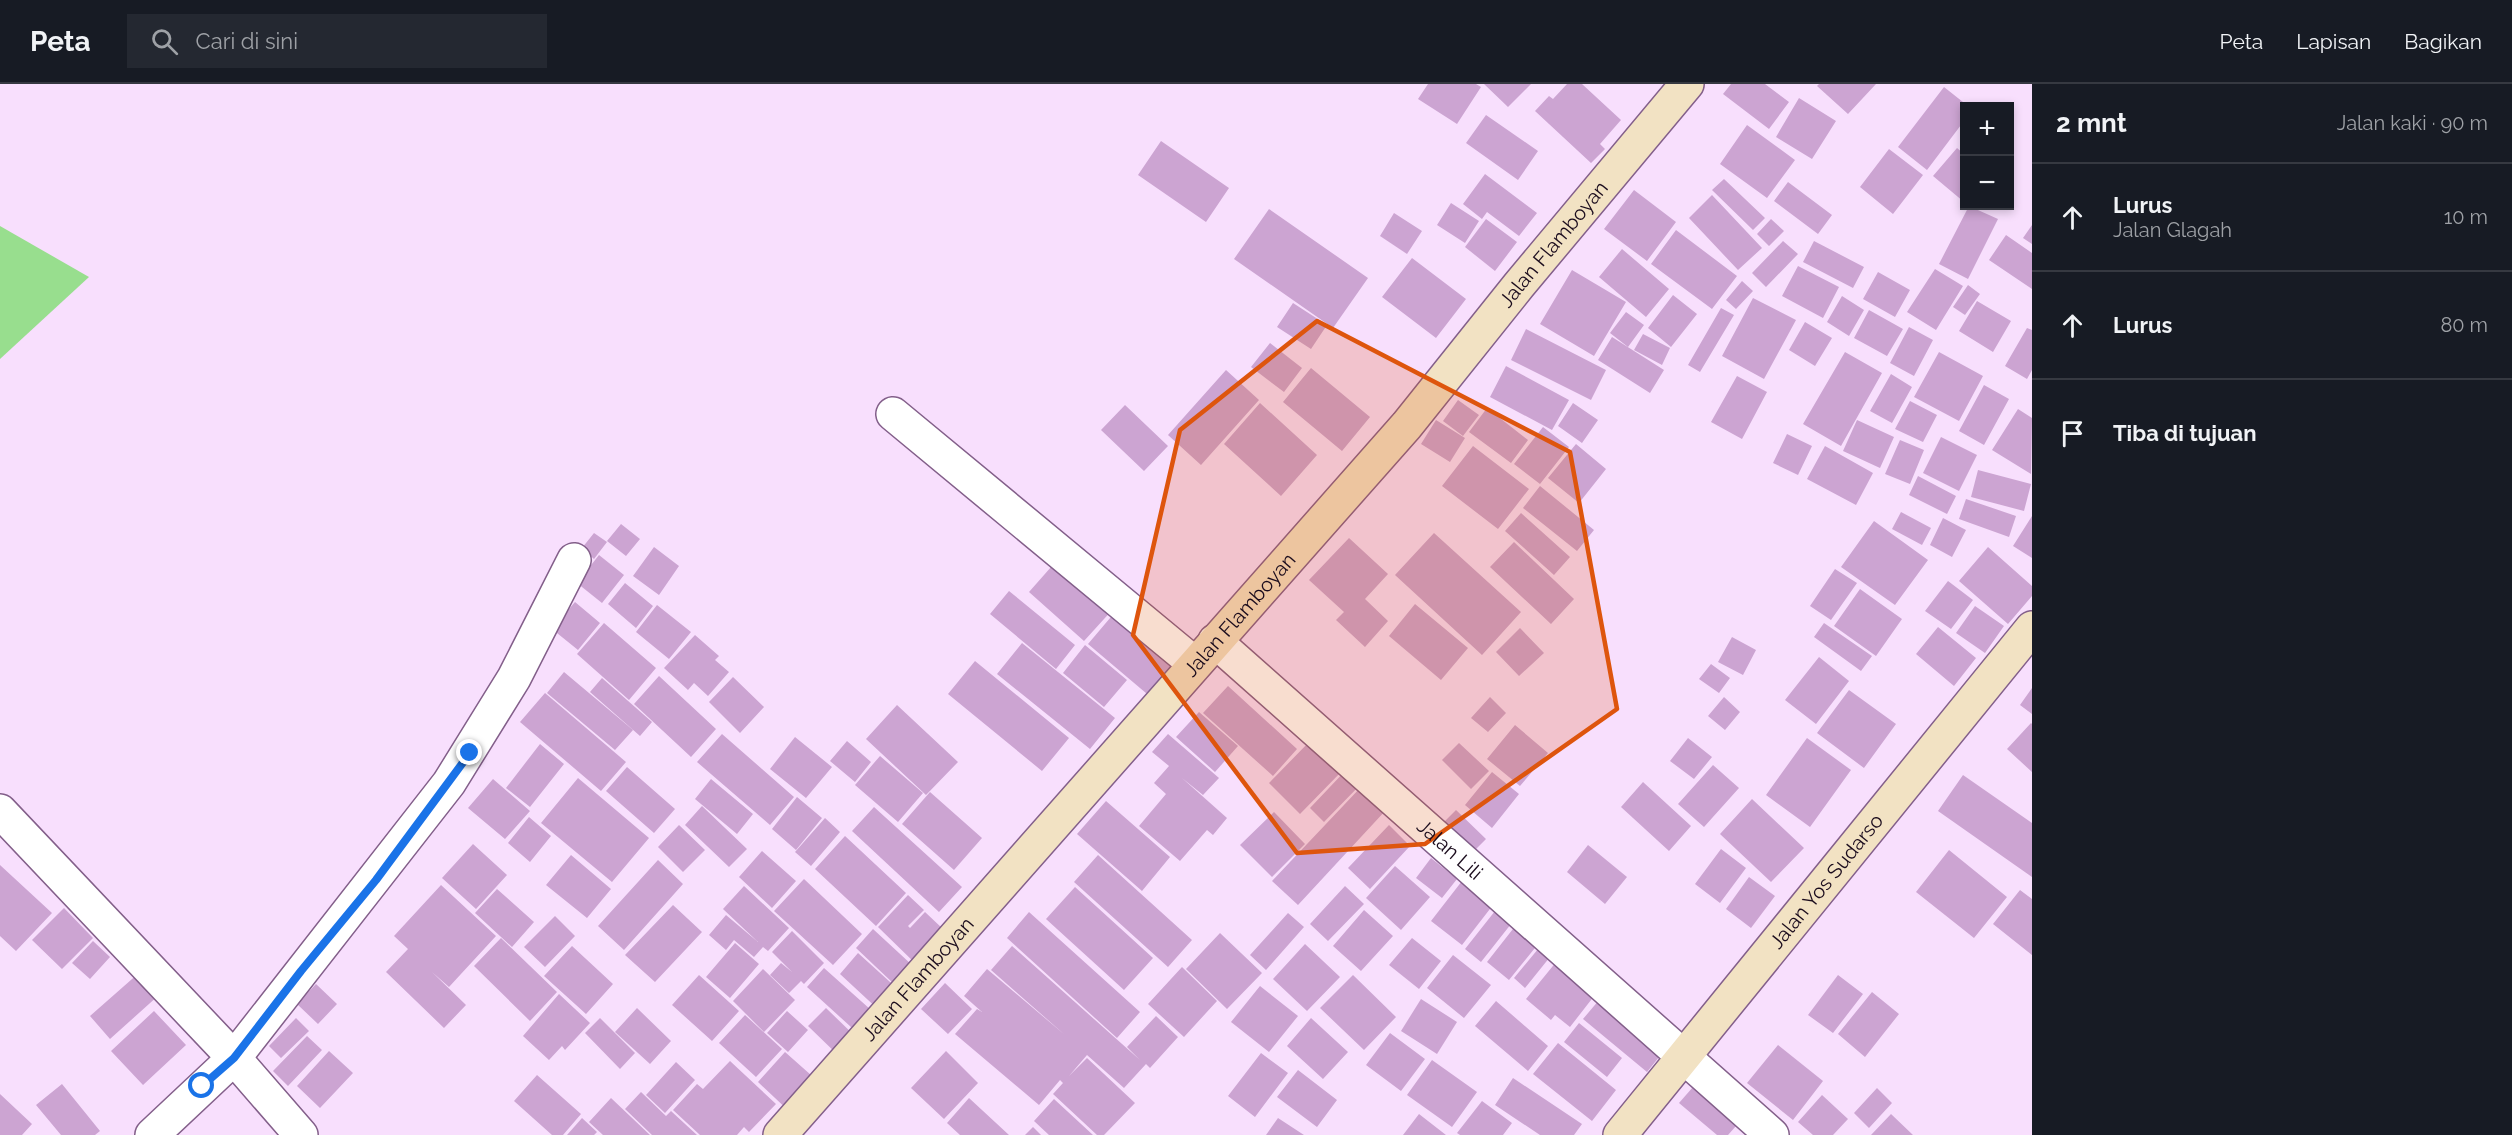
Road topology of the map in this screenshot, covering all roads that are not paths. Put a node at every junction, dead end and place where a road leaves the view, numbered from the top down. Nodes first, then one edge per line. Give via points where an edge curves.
1 (1687, 84) edge
2 (893, 414) dead end
3 (574, 560) dead end
4 (2032, 628) edge
5 (1205, 652) junction
6 (0, 811) edge
7 (1683, 1056) junction
8 (234, 1058) junction
9 (152, 1135) edge
10 (301, 1135) edge
11 (780, 1135) edge
12 (1620, 1135) edge
13 (1772, 1135) edge

1 - 5 street, Jalan Flamboyan via 1407,425
2 - 5 street, Jalan Lili
3 - 8 street via 514,678 449,783
4 - 7 street, Jalan Yos Sudarso
5 - 7 street, Jalan Lili
5 - 11 street, Jalan Flamboyan
6 - 8 street
7 - 12 street, Jalan Yos Sudarso
7 - 13 street, Jalan Lili
8 - 9 street
8 - 10 street

